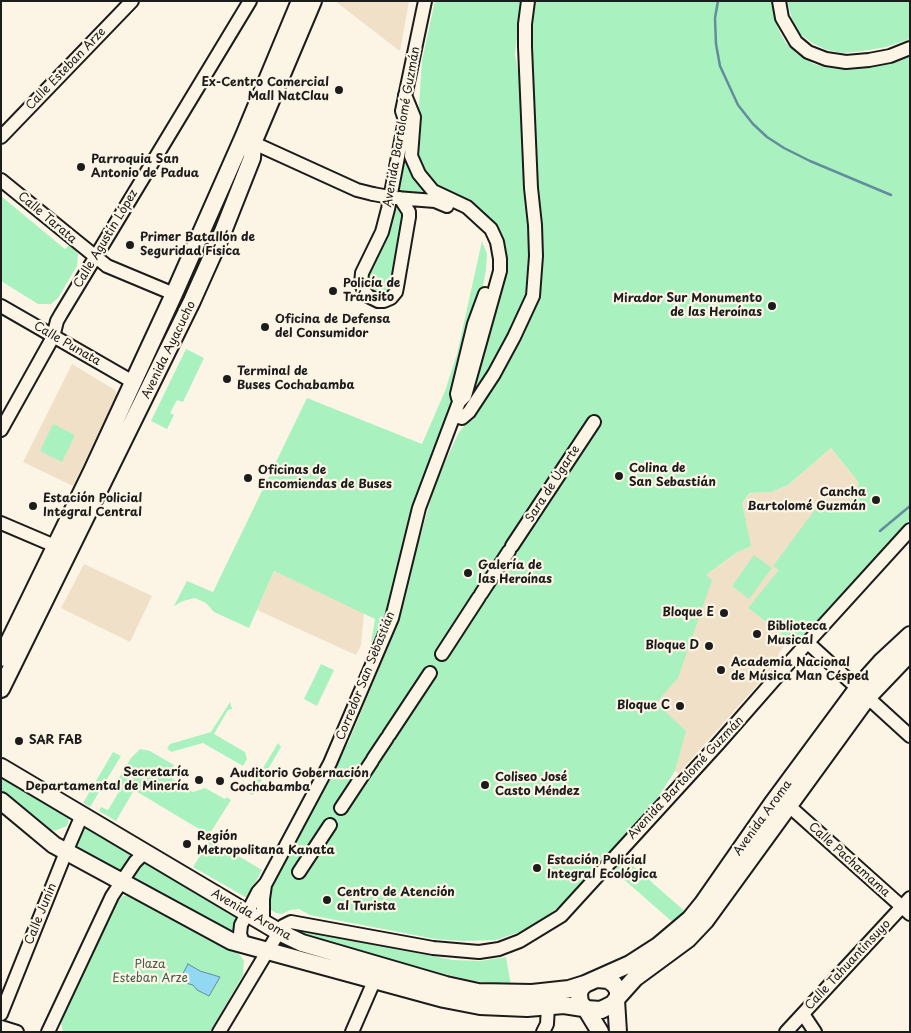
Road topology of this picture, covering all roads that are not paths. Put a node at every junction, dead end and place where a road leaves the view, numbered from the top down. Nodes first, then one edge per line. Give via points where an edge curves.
1 (132, 1) edge
2 (250, 1) edge
3 (300, 1) edge
4 (314, 1) edge
5 (425, 1) edge
6 (528, 1) edge
7 (779, 1) edge
8 (910, 48) edge
9 (406, 95) junction
10 (1, 137) edge
11 (248, 141) junction
12 (1, 180) edge
13 (398, 198) junction
14 (94, 258) junction
15 (174, 294) junction
16 (1, 306) edge
17 (53, 337) junction
18 (133, 382) junction
19 (459, 402) junction
20 (454, 416) junction
21 (594, 422) dead end
22 (1, 430) edge
23 (1, 523) edge
24 (908, 534) edge
25 (62, 549) junction
26 (910, 635) edge
27 (808, 643) junction
28 (910, 653) edge
29 (1, 658) edge
30 (1, 689) edge
31 (862, 693) junction
32 (910, 736) edge
33 (1, 767) edge
34 (1, 801) edge
35 (788, 805) junction
36 (82, 815) junction
37 (66, 852) junction
38 (145, 852) junction
39 (299, 872) dead end
40 (122, 882) junction
41 (266, 883) junction
42 (907, 906) edge
43 (248, 913) junction
44 (263, 922) junction
45 (279, 932) junction
46 (244, 945) junction
47 (268, 951) junction
48 (375, 979) junction
49 (592, 981) junction
50 (617, 998) junction
51 (548, 1006) junction
52 (584, 1008) junction
53 (1, 1014) edge
54 (803, 1014) junction
55 (1, 1027) edge
56 (17, 1032) edge
57 (48, 1032) edge
58 (218, 1032) edge
59 (352, 1032) edge
60 (543, 1032) edge
61 (600, 1032) edge
62 (618, 1032) edge
63 (786, 1032) edge
64 (815, 1032) edge

1 - 10 street, Calle Esteban Arze
2 - 14 street, Calle Agustín López
3 - 11 main road, Avenida Ayacucho
4 - 11 main road, Avenida Ayacucho
5 - 9 street, Avenida Bartolomé Guzmán
6 - 20 street via 525,47 536,256 533,296 494,374 468,412 462,418
7 - 8 street via 782,18 796,42 808,52 826,59 846,62 869,60
9 - 13 street, Avenida Bartolomé Guzmán via 402,111 405,120 388,209 382,232 362,273 364,291 378,301 391,298 397,287 409,217
9 - 19 street, Corredor San Sebastián via 414,117 411,156 419,174 433,191 467,207 491,229 500,259 500,271 465,396
11 - 13 street, Corredor San Sebastián, bridge via 349,187
11 - 15 main road, Avenida Ayacucho
11 - 25 main road, Avenida Ayacucho via 252,158 192,301
12 - 14 street, Calle Tarata
13 - 19 street, Corredor San Sebastián via 435,201 463,214 476,223 491,250 489,279 459,385
14 - 15 street, Calle Tarata
14 - 17 street, Calle Agustín López via 57,321
15 - 18 main road, Avenida Ayacucho
16 - 17 street, Calle Punata
17 - 18 street, Calle Punata
17 - 22 street, Calle Agustín López
18 - 25 main road, Avenida Ayacucho
19 - 20 street, Corredor San Sebastián
20 - 41 street, Corredor San Sebastián via 419,508 392,618 330,763
21 - 39 street, Sara de Ugarte
23 - 25 street
24 - 27 street, Avenida Bartolomé Guzmán
25 - 29 main road, Avenida Ayacucho
25 - 30 main road, Avenida Ayacucho
26 - 31 main road, Avenida Aroma via 882,661
27 - 31 street
27 - 45 street, Avenida Bartolomé Guzmán via 579,898 561,916 520,941 479,952 432,948 298,922 283,926
28 - 31 main road, Avenida Aroma
31 - 32 street
31 - 35 main road, Avenida Aroma
31 - 49 main road, Avenida Aroma via 772,804 690,919 630,964
33 - 36 main road, Avenida Aroma
34 - 37 main road, Avenida Aroma via 41,836
35 - 42 street, Calle Pachamama
35 - 50 main road, Avenida Aroma via 705,921 688,939 635,978
36 - 37 street, Calle Junín
36 - 38 main road, Avenida Aroma
37 - 40 main road, Avenida Aroma
37 - 53 street, Calle Junín
38 - 40 street
38 - 43 main road, Avenida Aroma
40 - 46 main road, Avenida Aroma via 222,937
40 - 57 street via 112,896
41 - 43 street, Corredor San Sebastián
41 - 44 street, Corredor San Sebastián
42 - 54 street, Calle Tahuantinsuyo
43 - 44 main road, Avenida Aroma
43 - 46 street, Corredor San Sebastián via 240,929
44 - 45 main road, Avenida Aroma
45 - 47 street
45 - 49 main road, Avenida Aroma via 318,948 478,992 532,994 569,989
46 - 47 main road, Avenida Aroma
47 - 48 main road, Avenida Aroma
47 - 58 street
48 - 51 main road, Avenida Aroma via 480,1006
48 - 59 street
49 - 50 main road via 608,980 614,984 618,990
49 - 52 main road via 578,995
50 - 52 main road via 601,1010
50 - 62 main road
51 - 52 main road, Avenida Aroma
51 - 60 street
52 - 61 main road
54 - 63 street, Calle Tahuantinsuyo
54 - 64 street
55 - 56 street

